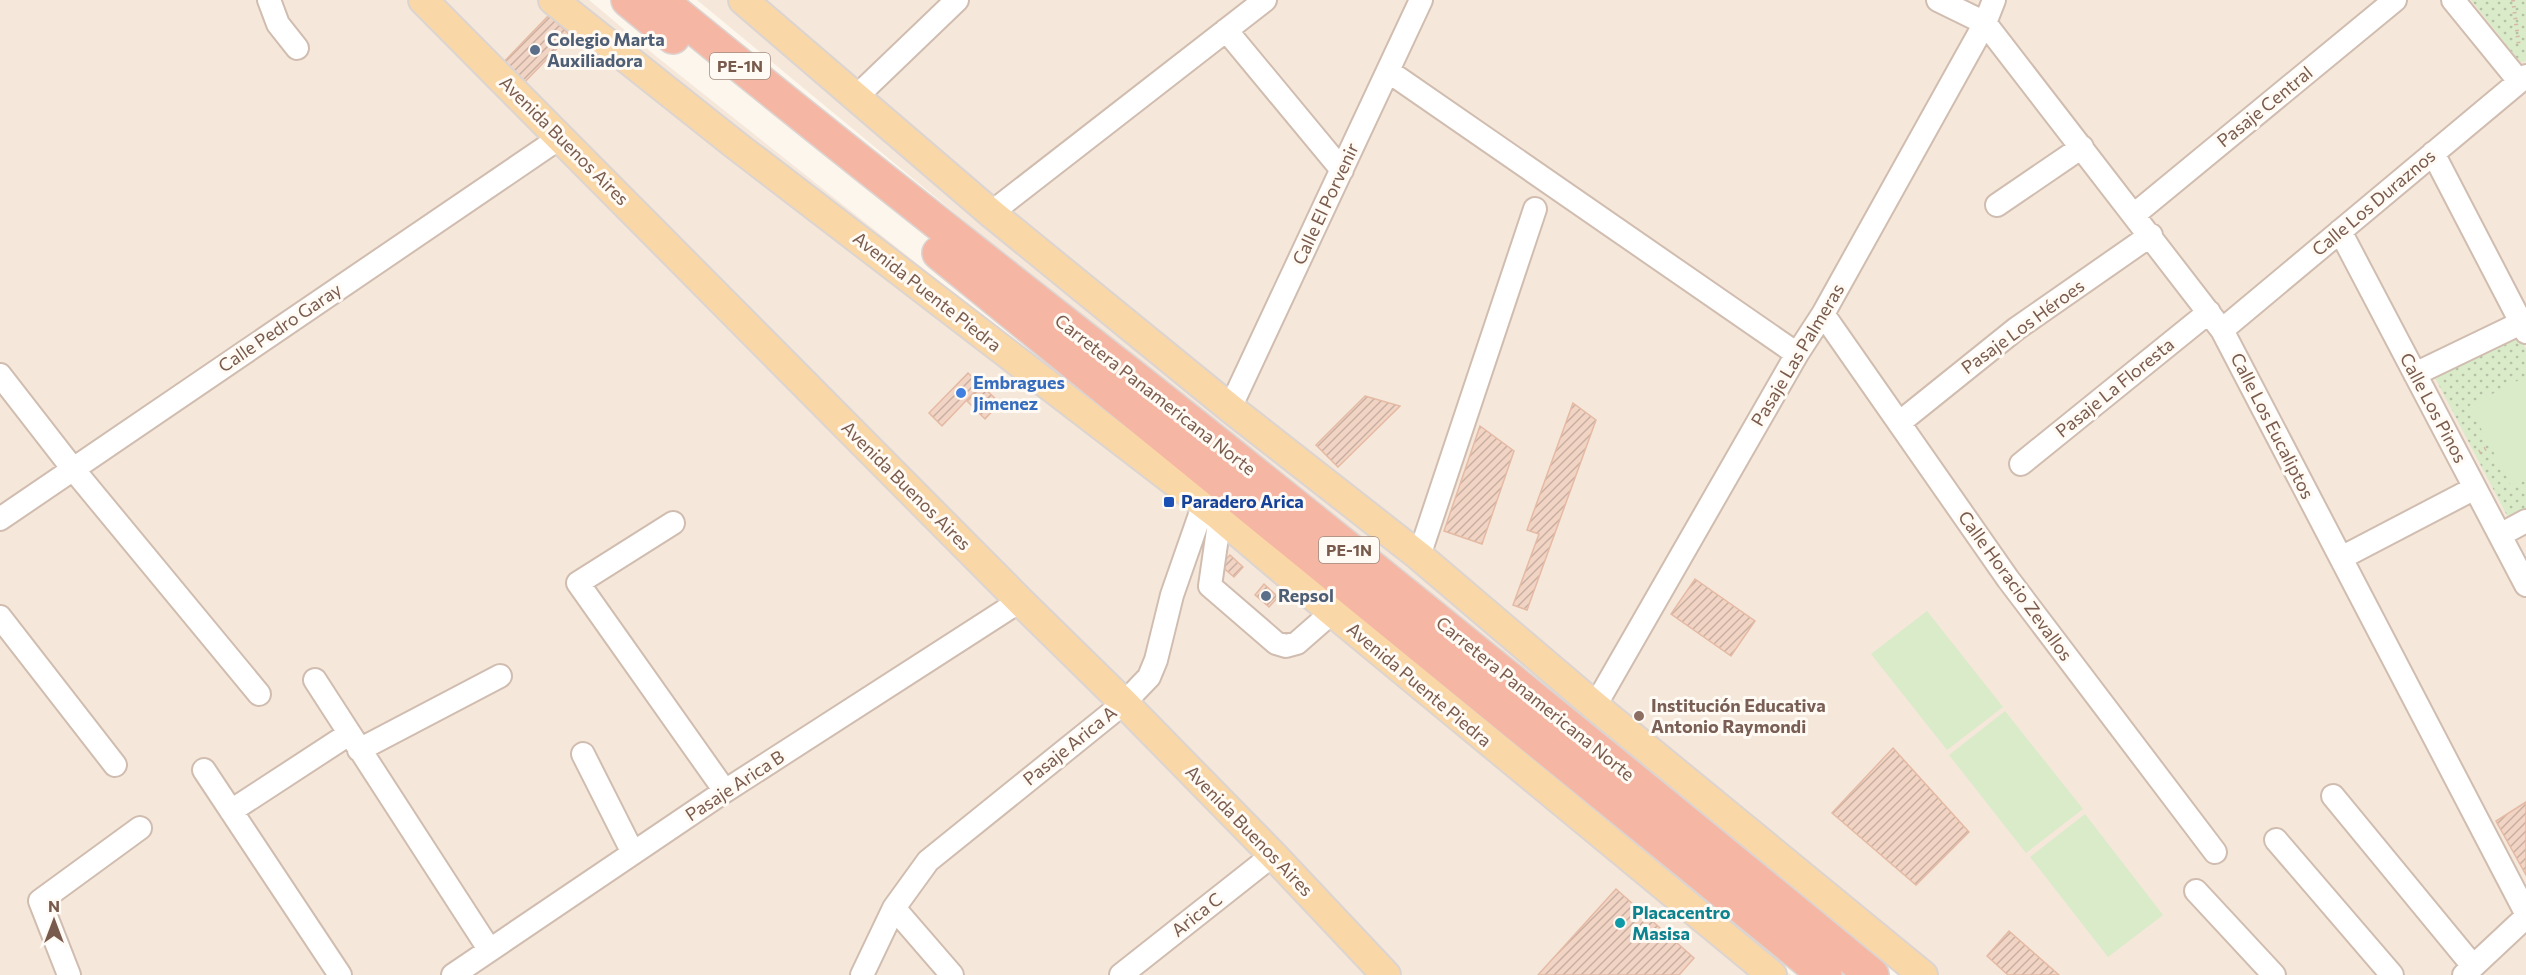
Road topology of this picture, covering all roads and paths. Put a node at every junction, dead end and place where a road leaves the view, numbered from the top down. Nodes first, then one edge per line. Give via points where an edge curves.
1 (269, 0) edge
2 (423, 0) edge
3 (553, 0) edge
4 (628, 0) edge
5 (660, 0) edge
6 (742, 0) edge
7 (1265, 0) edge
8 (1421, 0) edge
9 (1938, 0) edge
10 (1994, 0) edge
11 (2395, 0) edge
12 (2453, 0) edge
13 (2513, 0) edge
14 (947, 4) edge
15 (1985, 23) junction
16 (1226, 30) junction
17 (297, 48) dead end
18 (1388, 71) junction
19 (2522, 72) edge
20 (856, 97) junction
21 (561, 137) junction
22 (2082, 147) junction
23 (2433, 153) junction
24 (1342, 170) junction
25 (1997, 205) dead end
26 (1535, 209) dead end
27 (991, 213) junction
28 (2134, 214) junction
29 (2340, 231) junction
30 (2151, 236) junction
31 (1823, 314) junction
32 (2216, 321) junction
33 (2523, 327) edge
34 (1797, 354) junction
35 (2415, 374) junction
36 (0, 375) edge
37 (1230, 408) junction
38 (1899, 423) junction
39 (2489, 447) dead end
40 (2476, 453) dead end
41 (2021, 464) dead end
42 (73, 469) junction
43 (2475, 488) junction
44 (1215, 495) junction
45 (0, 519) edge
46 (2526, 521) edge
47 (673, 523) dead end
48 (2500, 535) junction
49 (1419, 556) junction
50 (2341, 558) junction
51 (2526, 585) edge
52 (1020, 601) junction
53 (1343, 602) junction
54 (0, 617) edge
55 (500, 676) dead end
56 (315, 680) dead end
57 (259, 694) dead end
58 (1124, 703) junction
59 (1595, 706) junction
60 (354, 742) junction
61 (583, 754) dead end
62 (115, 765) dead end
63 (204, 770) dead end
64 (725, 791) junction
65 (2333, 796) dead end
66 (231, 811) junction
67 (140, 828) dead end
68 (2276, 840) dead end
69 (2215, 852) dead end
70 (633, 853) junction
71 (1273, 855) junction
72 (2196, 891) dead end
73 (894, 908) junction
74 (2526, 915) edge
75 (489, 949) junction
76 (2468, 970) edge
77 (1377, 972) edge
78 (69, 975) edge
79 (340, 975) edge
80 (453, 975) edge
81 (862, 975) edge
82 (952, 975) edge
83 (1120, 975) edge
84 (1772, 975) edge
85 (1825, 975) edge
86 (1872, 975) edge
87 (1923, 975) edge
88 (2274, 975) edge
89 (2392, 975) edge

1 - 17 street via 278,24
2 - 21 main road, Avenida Buenos Aires
3 - 44 main road, Avenida Puente Piedra via 733,143
4 - 44 highway, Carretera Panamericana Norte / PE-1N
5 - 86 highway, Carretera Panamericana Norte / PE-1N via 1550,711
6 - 20 main road
7 - 16 street
8 - 18 street, Calle El Porvenir
9 - 15 street, Calle Los Eucaliptos
10 - 15 street, Pasaje Las Palmeras
11 - 28 street, Pasaje Central
12 - 19 street
13 - 19 path
14 - 20 street
15 - 22 street, Calle Los Eucaliptos
15 - 31 street, Pasaje Las Palmeras
16 - 24 street
16 - 27 street
18 - 24 street, Calle El Porvenir
18 - 34 street
19 - 23 street, Calle Los Duraznos
20 - 27 main road
21 - 42 street, Calle Pedro Garay
21 - 52 main road, Avenida Buenos Aires
22 - 25 street
22 - 28 street, Calle Los Eucaliptos
23 - 29 street, Calle Los Duraznos
23 - 33 street
24 - 37 street, Calle El Porvenir
26 - 49 street
27 - 37 main road
28 - 30 street, Calle Los Eucaliptos
29 - 32 street, Calle Los Duraznos
29 - 35 street, Calle Los Pinos
30 - 32 street, Calle Los Eucaliptos
30 - 38 street, Pasaje Los Héroes via 2016,328
31 - 34 street, Pasaje Las Palmeras
31 - 38 street, Calle Horacio Zevallos
32 - 41 street, Pasaje La Floresta
32 - 50 street, Calle Los Eucaliptos
33 - 35 street
34 - 59 street, Pasaje Las Palmeras
35 - 43 street, Calle Los Pinos
36 - 42 street
37 - 49 main road
38 - 69 street, Calle Horacio Zevallos via 2008,579
39 - 40 path
42 - 45 street, Calle Pedro Garay
42 - 57 street
43 - 48 street, Calle Los Pinos
43 - 50 street
44 - 53 highway, Carretera Panamericana Norte / PE-1N
44 - 53 street via 1210,586 1276,643 1297,643
44 - 58 street, Pasaje Arica A via 1172,595 1149,677
46 - 48 street
47 - 64 street via 578,583
48 - 51 street, Calle Los Pinos
49 - 59 main road
50 - 74 street, Calle Los Eucaliptos
52 - 58 main road, Avenida Buenos Aires
52 - 64 street, Pasaje Arica B
53 - 84 main road, Avenida Puente Piedra
53 - 85 highway, Carretera Panamericana Norte / PE-1N
54 - 62 street
55 - 60 street
56 - 60 street
58 - 71 main road, Avenida Buenos Aires
58 - 73 street, Pasaje Arica A via 928,861
59 - 87 main road
60 - 66 street
60 - 75 street
61 - 70 street
63 - 66 street
64 - 70 street, Pasaje Arica B
65 - 76 street
66 - 79 street
67 - 78 street via 40,901
68 - 89 street
70 - 75 street, Pasaje Arica B
71 - 77 main road, Avenida Buenos Aires
71 - 83 street, Arica C
72 - 88 street
73 - 81 street, Pasaje Arica A
73 - 82 street
74 - 76 street
75 - 80 street, Pasaje Arica B

